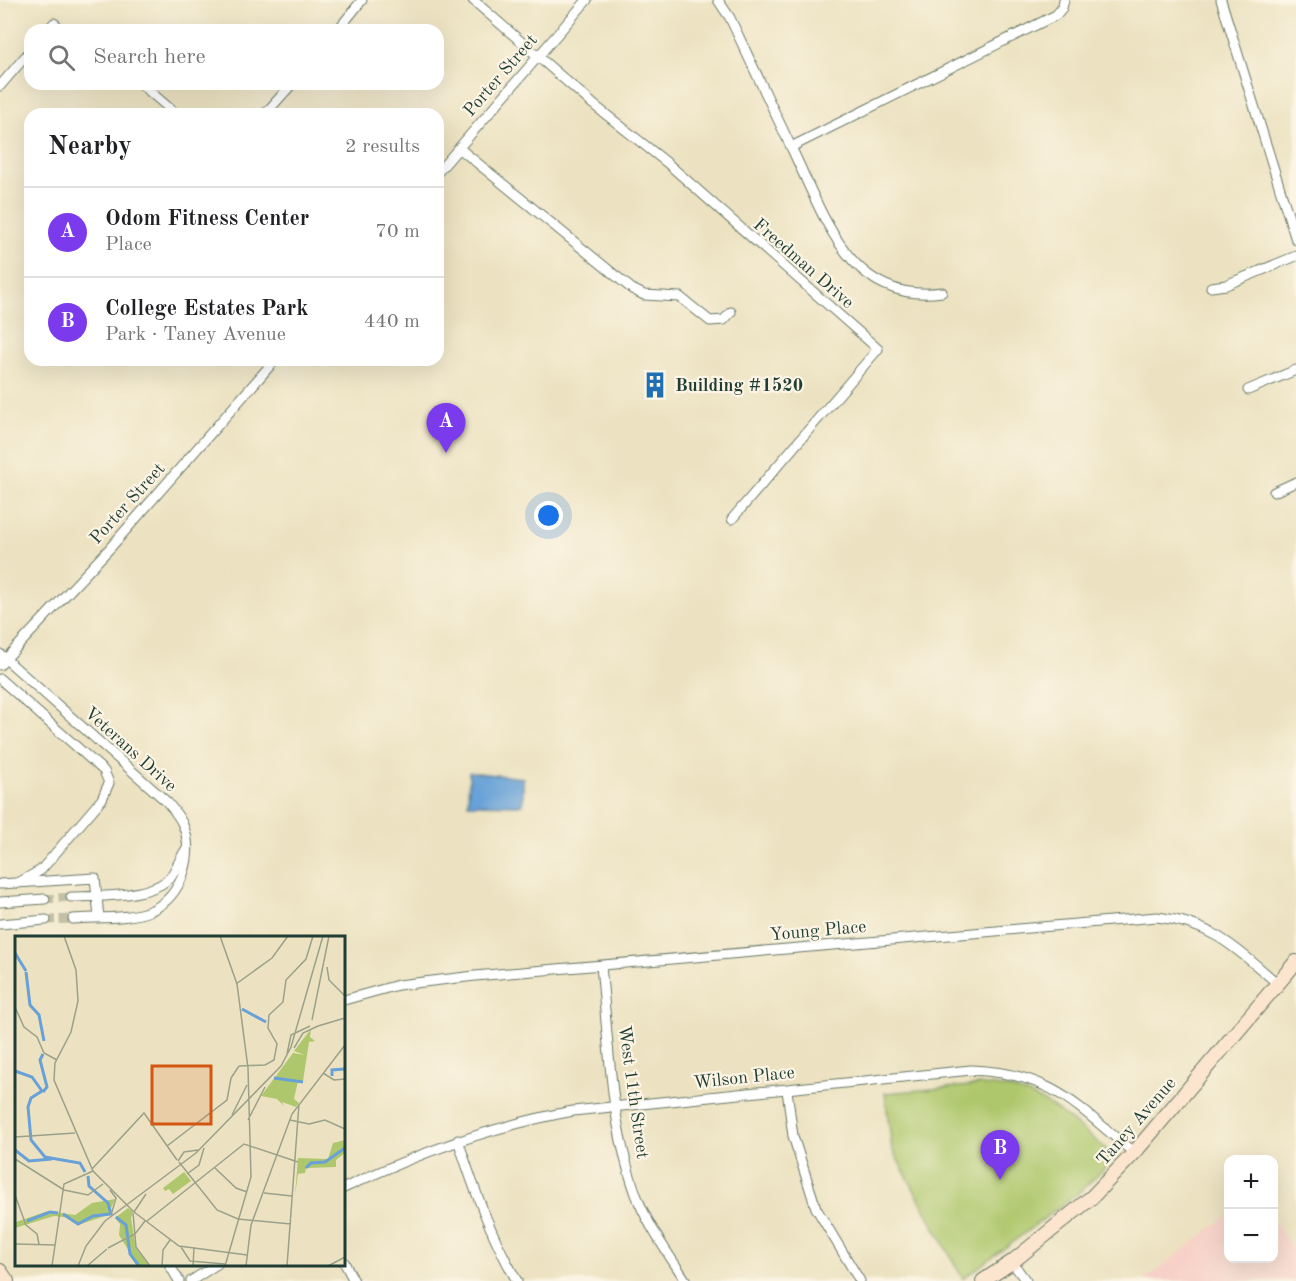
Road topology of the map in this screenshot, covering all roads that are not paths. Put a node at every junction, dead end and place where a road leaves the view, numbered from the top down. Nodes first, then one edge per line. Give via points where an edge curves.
1 (362, 0) edge
2 (473, 0) edge
3 (586, 0) edge
4 (718, 0) edge
5 (1064, 0) edge
6 (1221, 0) edge
7 (343, 24) edge
8 (539, 55) junction
9 (24, 58) edge
10 (0, 86) edge
11 (148, 90) edge
12 (287, 90) edge
13 (169, 108) edge
14 (271, 108) edge
15 (791, 147) junction
16 (459, 148) junction
17 (444, 165) edge
18 (1296, 201) edge
19 (1285, 205) junction
20 (1296, 240) edge
21 (1296, 256) edge
22 (1211, 287) dead end
23 (942, 292) dead end
24 (731, 312) dead end
25 (270, 366) edge
26 (1296, 370) edge
27 (1248, 390) dead end
28 (1296, 482) edge
29 (1274, 492) dead end
30 (732, 519) dead end
31 (2, 659) edge
32 (0, 679) edge
33 (187, 848) junction
34 (18, 882) junction
35 (0, 884) edge
36 (96, 896) junction
37 (71, 897) tunnel mouth
38 (45, 899) tunnel mouth
39 (0, 902) edge
40 (99, 917) junction
41 (73, 919) tunnel mouth
42 (46, 920) tunnel mouth
43 (0, 924) edge
44 (1296, 962) edge
45 (601, 966) junction
46 (1277, 983) junction
47 (345, 1000) edge
48 (788, 1090) junction
49 (616, 1107) junction
50 (458, 1140) junction
51 (1134, 1153) junction
52 (345, 1188) edge
53 (1012, 1262) junction
54 (345, 1264) edge
55 (171, 1266) edge
56 (214, 1266) edge
57 (0, 1271) edge
58 (7, 1281) edge
59 (179, 1281) edge
60 (191, 1281) edge
61 (354, 1281) edge
62 (517, 1281) edge
63 (686, 1281) edge
64 (860, 1281) edge
65 (983, 1281) edge
66 (1026, 1281) edge

1 - 7 street
2 - 8 street
3 - 8 street, Porter Street
4 - 15 street
5 - 15 street via 1056,15
6 - 19 street
8 - 16 street, Porter Street
8 - 30 street, Freedman Drive via 878,349
9 - 10 street
11 - 13 street
12 - 14 street
15 - 23 street via 821,208 859,269 870,279 897,291
16 - 17 street, Porter Street
16 - 24 street via 632,289 644,295 680,297 710,321 724,320
18 - 19 street
19 - 20 street
21 - 22 street via 1227,285
25 - 31 street, Porter Street via 110,548
26 - 27 street
28 - 29 street
31 - 33 street, Veterans Drive via 167,802 182,823
32 - 34 street, Veterans Drive via 104,771 109,783 102,799 41,870
33 - 36 street via 170,878 155,887
33 - 40 street, Veterans Drive via 181,884 166,899 152,909
34 - 35 street, Veterans Drive
34 - 36 street via 95,878
36 - 37 street
36 - 40 street
38 - 39 street
40 - 41 street, Veterans Drive
42 - 43 street
44 - 46 street, Taney Avenue
45 - 46 street, Young Place via 1157,917 1191,923 1215,933
45 - 47 street, Young Place via 398,984
45 - 49 street, West 11th Street
46 - 51 street, Taney Avenue
48 - 49 street, Wilson Place
48 - 51 street, Wilson Place via 971,1070 1000,1071 1046,1084
48 - 64 street via 793,1136 816,1208
49 - 50 street, Wilson Place via 524,1120
49 - 63 street, West 11th Street via 626,1160 640,1203
50 - 52 street, Wilson Place
50 - 62 street via 481,1211
51 - 53 street, Taney Avenue via 1092,1197
53 - 65 street, Taney Avenue
53 - 66 street
54 - 61 street
55 - 59 street
56 - 60 street
57 - 58 street

